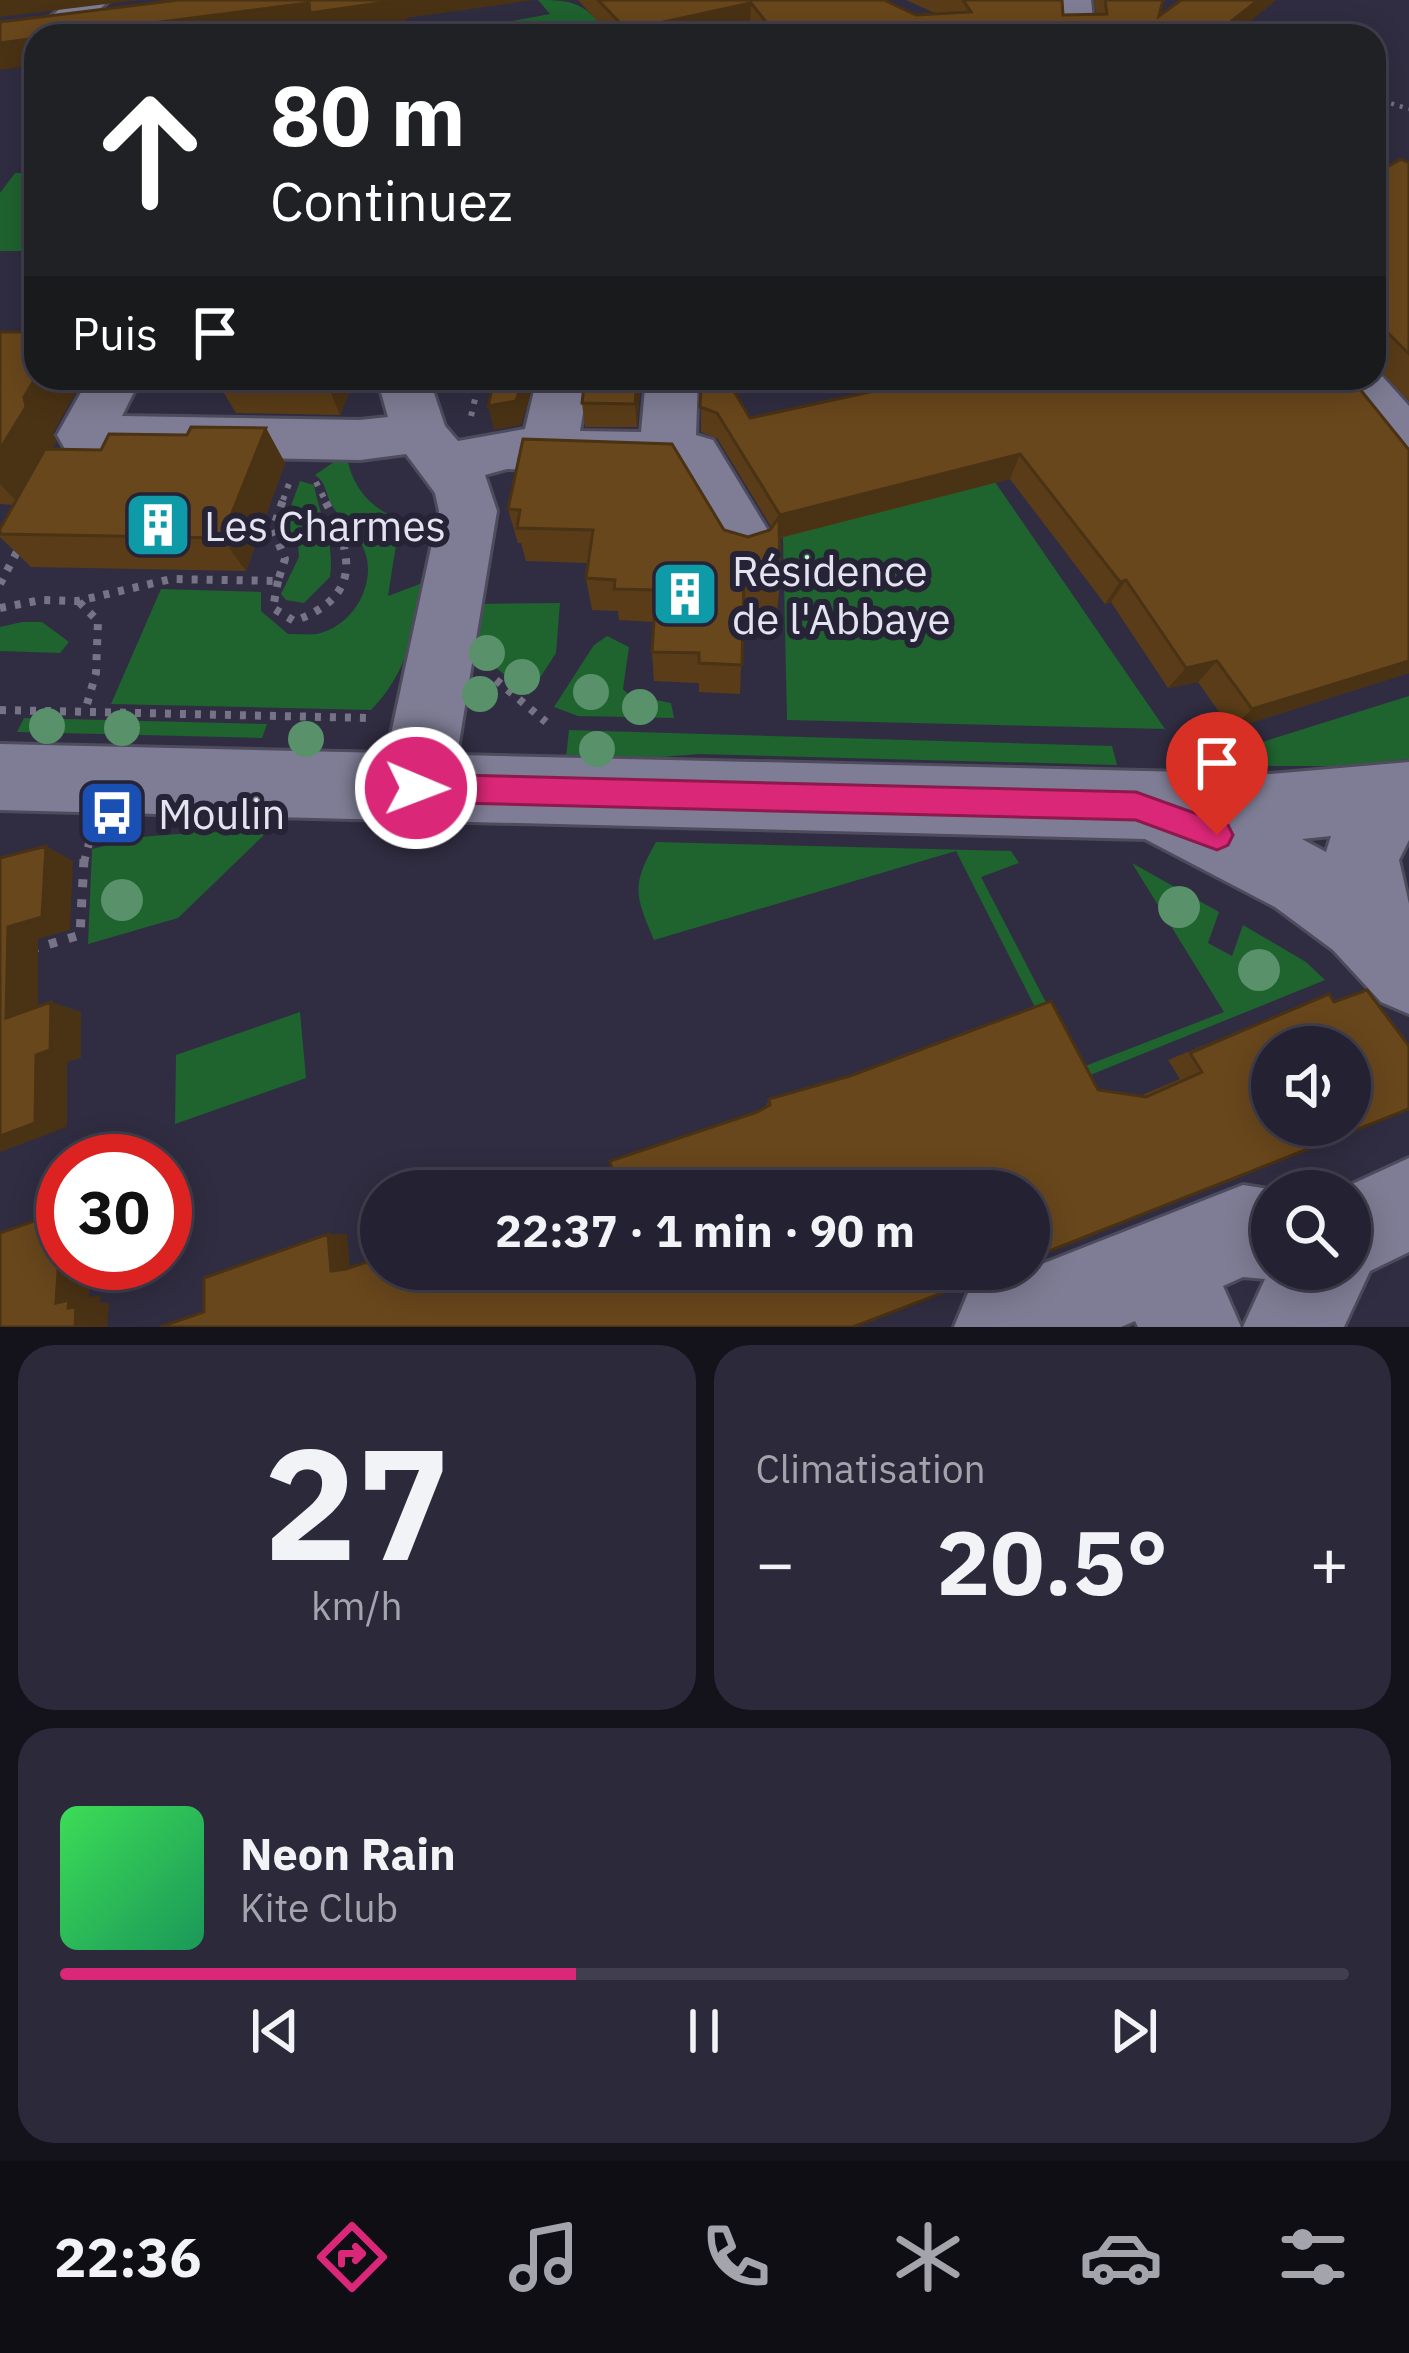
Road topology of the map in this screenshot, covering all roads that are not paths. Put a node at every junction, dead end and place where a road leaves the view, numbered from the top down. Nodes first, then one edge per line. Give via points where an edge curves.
1 (92, 0) edge
2 (128, 17) edge
3 (61, 24) edge
4 (74, 24) edge
5 (24, 30) edge
6 (20, 31) edge
7 (109, 390) edge
8 (560, 390) edge
9 (672, 390) edge
10 (1373, 390) edge
11 (423, 425) edge
12 (1409, 442) edge
13 (548, 450) junction
14 (667, 453) junction
15 (745, 542) edge
16 (0, 777) edge
17 (416, 788) junction
18 (1406, 796) edge
19 (1136, 806) junction
20 (1395, 956) edge
21 (1409, 1204) edge
22 (1371, 1223) edge
23 (1251, 1232) edge
24 (1312, 1290) edge
25 (1174, 1296) edge
26 (1002, 1327) edge
27 (1292, 1327) edge

1 - 3 street
2 - 4 street
5 - 6 street
7 - 11 street via 85,435 360,440
8 - 13 street
9 - 14 street
10 - 12 street
11 - 13 street via 507,449
11 - 17 street via 463,488 468,512
13 - 14 street
14 - 15 street via 692,454
16 - 17 street
17 - 19 street
18 - 19 street via 1270,808
18 - 20 street via 1363,840 1361,873
19 - 20 street via 1250,851
21 - 22 street
23 - 25 street
24 - 27 street
25 - 26 street

